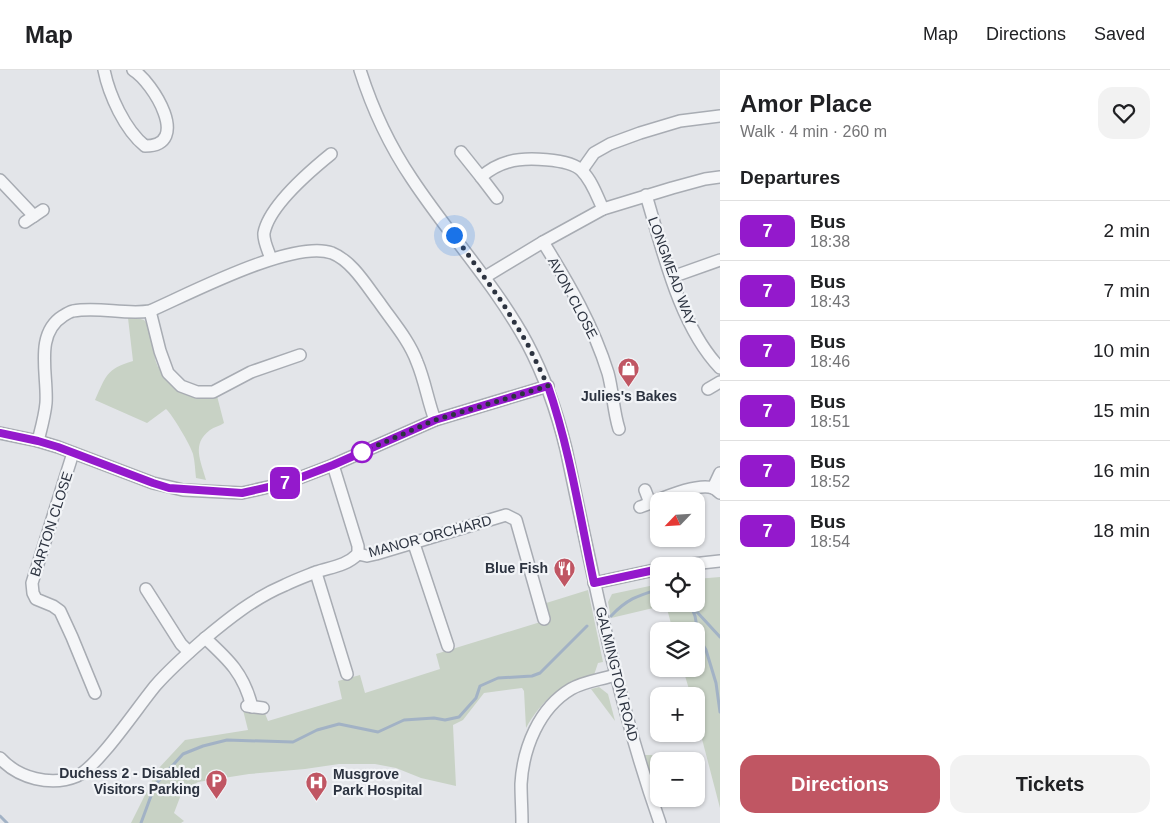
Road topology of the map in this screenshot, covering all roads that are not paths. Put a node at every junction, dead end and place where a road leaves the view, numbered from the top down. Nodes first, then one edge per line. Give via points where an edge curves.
1 (104, 70) edge
2 (133, 70) edge
3 (360, 70) edge
4 (720, 116) edge
5 (459, 149) dead end
6 (331, 155) dead end
7 (582, 170) junction
8 (481, 177) junction
9 (720, 177) edge
10 (0, 180) edge
11 (646, 195) junction
12 (498, 201) dead end
13 (603, 209) junction
14 (34, 216) dead end
15 (543, 242) junction
16 (271, 259) junction
17 (720, 260) edge
18 (486, 277) junction
19 (672, 277) junction
20 (150, 311) junction
21 (300, 355) dead end
22 (720, 368) edge
23 (720, 382) edge
24 (548, 386) junction
25 (708, 389) dead end
26 (435, 420) junction
27 (619, 429) dead end
28 (0, 432) edge
29 (38, 441) junction
30 (73, 453) junction
31 (333, 465) junction
32 (720, 473) edge
33 (645, 490) dead end
34 (717, 491) edge
35 (414, 544) junction
36 (358, 554) junction
37 (720, 561) edge
38 (705, 563) edge
39 (650, 571) edge
40 (316, 572) junction
41 (594, 583) junction
42 (145, 587) dead end
43 (544, 619) dead end
44 (204, 638) junction
45 (448, 646) dead end
46 (189, 652) junction
47 (347, 674) dead end
48 (615, 676) junction
49 (96, 693) dead end
50 (254, 707) dead end
51 (0, 758) edge
52 (522, 823) edge
53 (660, 823) edge

1 - 2 street via 112,96 134,138 145,146 160,144 166,134 165,112 146,82
3 - 18 street, GALMINGTON ROAD via 383,129 412,178
4 - 7 street via 680,121 610,144 594,153
5 - 8 street
6 - 16 street via 298,182 267,223 264,235
7 - 8 street via 566,162 509,161
7 - 13 street
8 - 12 street
9 - 11 street
10 - 14 street
11 - 13 street
11 - 19 street, LONGMEAD WAY
13 - 15 street
15 - 18 street
15 - 27 street, AVON CLOSE via 586,316 600,349 619,411
16 - 20 street
16 - 26 street via 313,250 331,253 353,268 412,351
17 - 19 street
18 - 24 street, GALMINGTON ROAD via 527,343
19 - 22 street, LONGMEAD WAY via 694,332
20 - 21 street via 168,373 181,386 197,392 213,392 251,372
20 - 29 street via 89,309 70,311 57,319 45,344 46,404
23 - 25 street
24 - 26 street
24 - 41 street, GALMINGTON ROAD via 558,414
26 - 31 street
28 - 29 street
29 - 30 street
30 - 31 street via 169,488 242,493 286,483
30 - 49 street, BARTON CLOSE via 32,583 36,600 60,611 77,635
31 - 36 street
32 - 34 street
33 - 34 street via 645,505 700,488
35 - 36 street, MANOR ORCHARD via 367,556
35 - 43 street, MANOR ORCHARD via 510,516 516,520
35 - 45 street
36 - 40 street, MANOR ORCHARD via 344,564
37 - 38 street
39 - 41 street
40 - 44 street, MANOR ORCHARD via 260,598
40 - 47 street
41 - 48 street, GALMINGTON ROAD
42 - 46 street
44 - 46 street, MANOR ORCHARD
44 - 50 street via 242,677
46 - 51 street, MANOR ORCHARD via 158,683 85,772 55,780 28,777
48 - 52 street via 571,689 554,701 541,718 526,752
48 - 53 street, GALMINGTON ROAD

